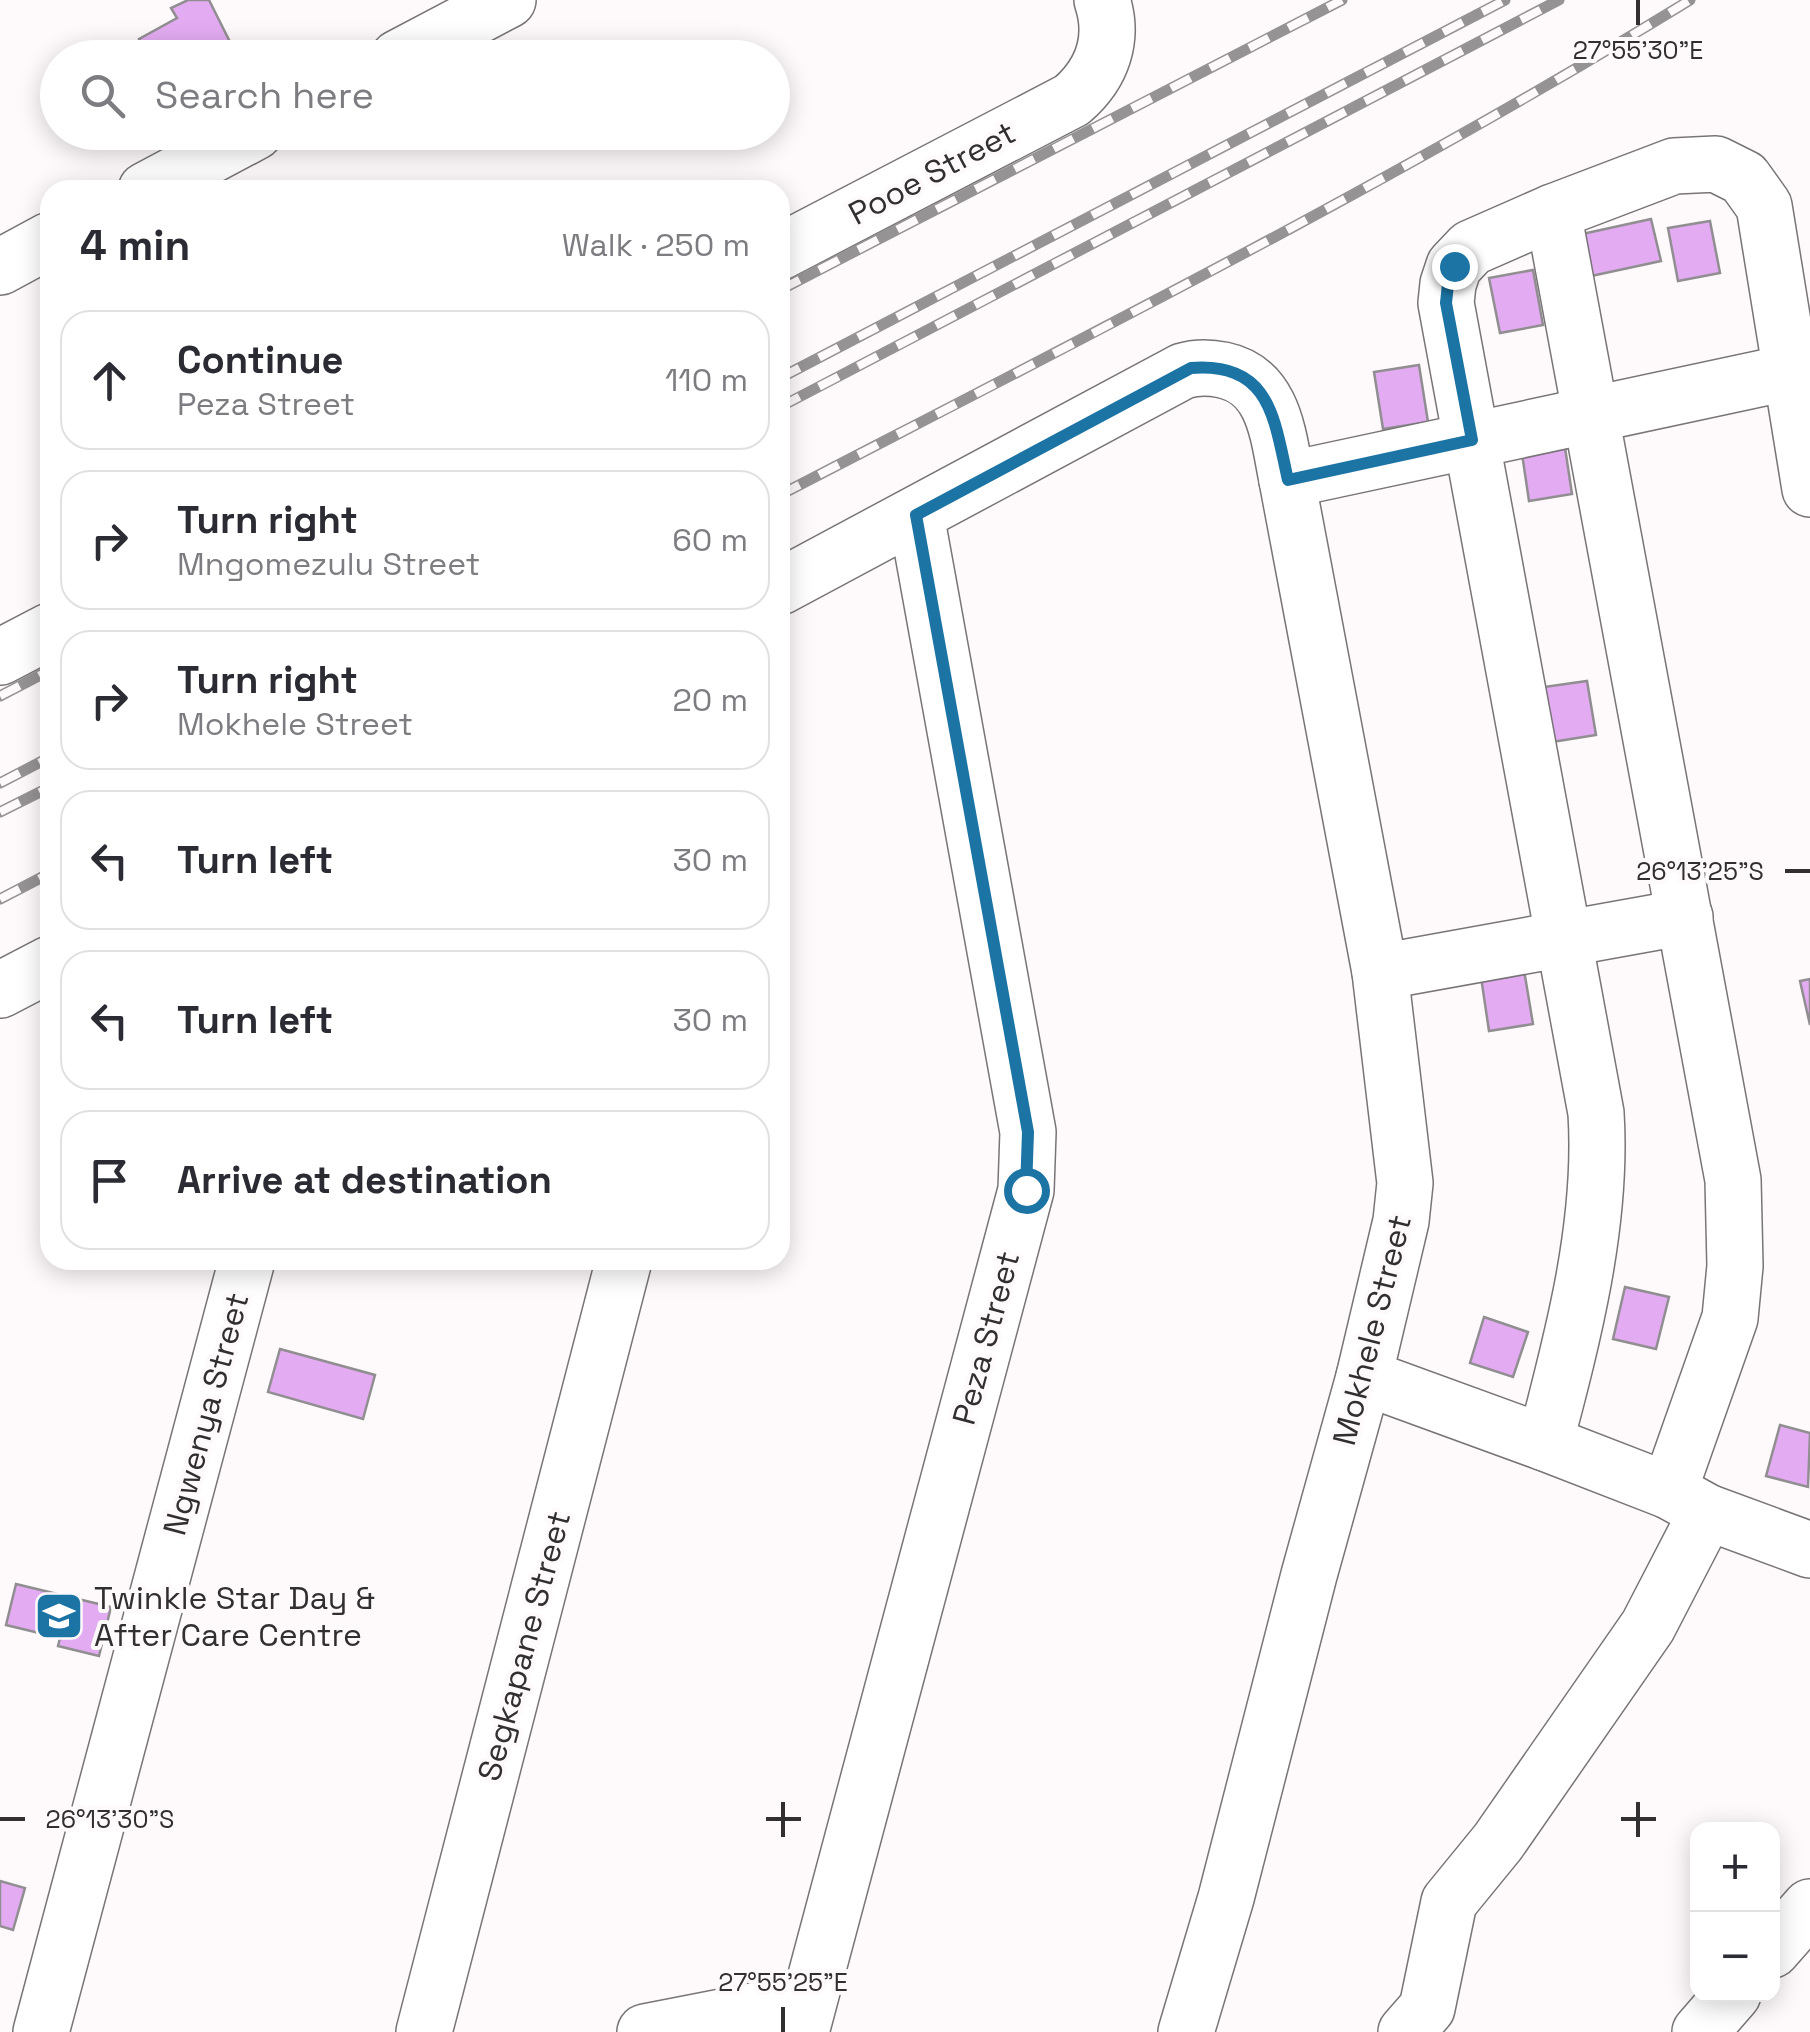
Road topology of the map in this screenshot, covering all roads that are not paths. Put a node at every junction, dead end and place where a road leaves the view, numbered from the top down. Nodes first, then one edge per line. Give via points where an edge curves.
1 (508, 0) edge
2 (1102, 0) edge
3 (432, 40) edge
4 (222, 150) edge
5 (165, 180) edge
6 (1553, 212) junction
7 (40, 245) edge
8 (790, 247) edge
9 (0, 266) edge
10 (1799, 370) edge
11 (1592, 414) junction
12 (1472, 440) junction
13 (1288, 480) junction
14 (1810, 489) edge
15 (916, 515) junction
16 (790, 582) edge
17 (40, 636) edge
18 (0, 657) edge
19 (1685, 917) junction
20 (1564, 939) junction
21 (40, 969) edge
22 (1380, 972) junction
23 (0, 990) edge
24 (243, 1270) edge
25 (621, 1270) edge
26 (1364, 1378) junction
27 (1545, 1443) junction
28 (1688, 1502) junction
29 (1810, 1550) edge
30 (1810, 1907) edge
31 (1780, 1941) edge
32 (1726, 2002) edge
33 (805, 2016) edge
34 (41, 2032) edge
35 (424, 2032) edge
36 (645, 2032) edge
37 (1186, 2032) edge
38 (1406, 2032) edge
39 (1700, 2032) edge

1 - 3 street
2 - 8 street, Pooe Street via 1105,48 1097,72 1072,100
4 - 5 street
6 - 10 street via 1674,166 1716,164 1744,178 1764,206
6 - 11 street
6 - 12 street via 1471,248 1454,266 1446,303
7 - 9 street
10 - 11 street
10 - 14 street
11 - 12 street
11 - 19 street
12 - 13 street
12 - 20 street
13 - 15 street, Mokhele Street via 1268,402 1256,384 1217,369 1183,371
13 - 22 street, Mokhele Street
15 - 16 street
15 - 33 street, Peza Street via 1029,1163
17 - 18 street
19 - 20 street
19 - 28 street via 1733,1180 1735,1266 1730,1318
20 - 22 street
20 - 27 street via 1596,1113 1597,1162 1568,1358
21 - 23 street
22 - 26 street, Mokhele Street via 1405,1184
24 - 34 street, Ngwenya Street
25 - 35 street, Segkapane Street
26 - 27 street
26 - 37 street, Mokhele Street
27 - 28 street
28 - 29 street
28 - 38 street via 1648,1626 1450,1902 1426,2008
30 - 31 street
32 - 39 street
33 - 36 street

